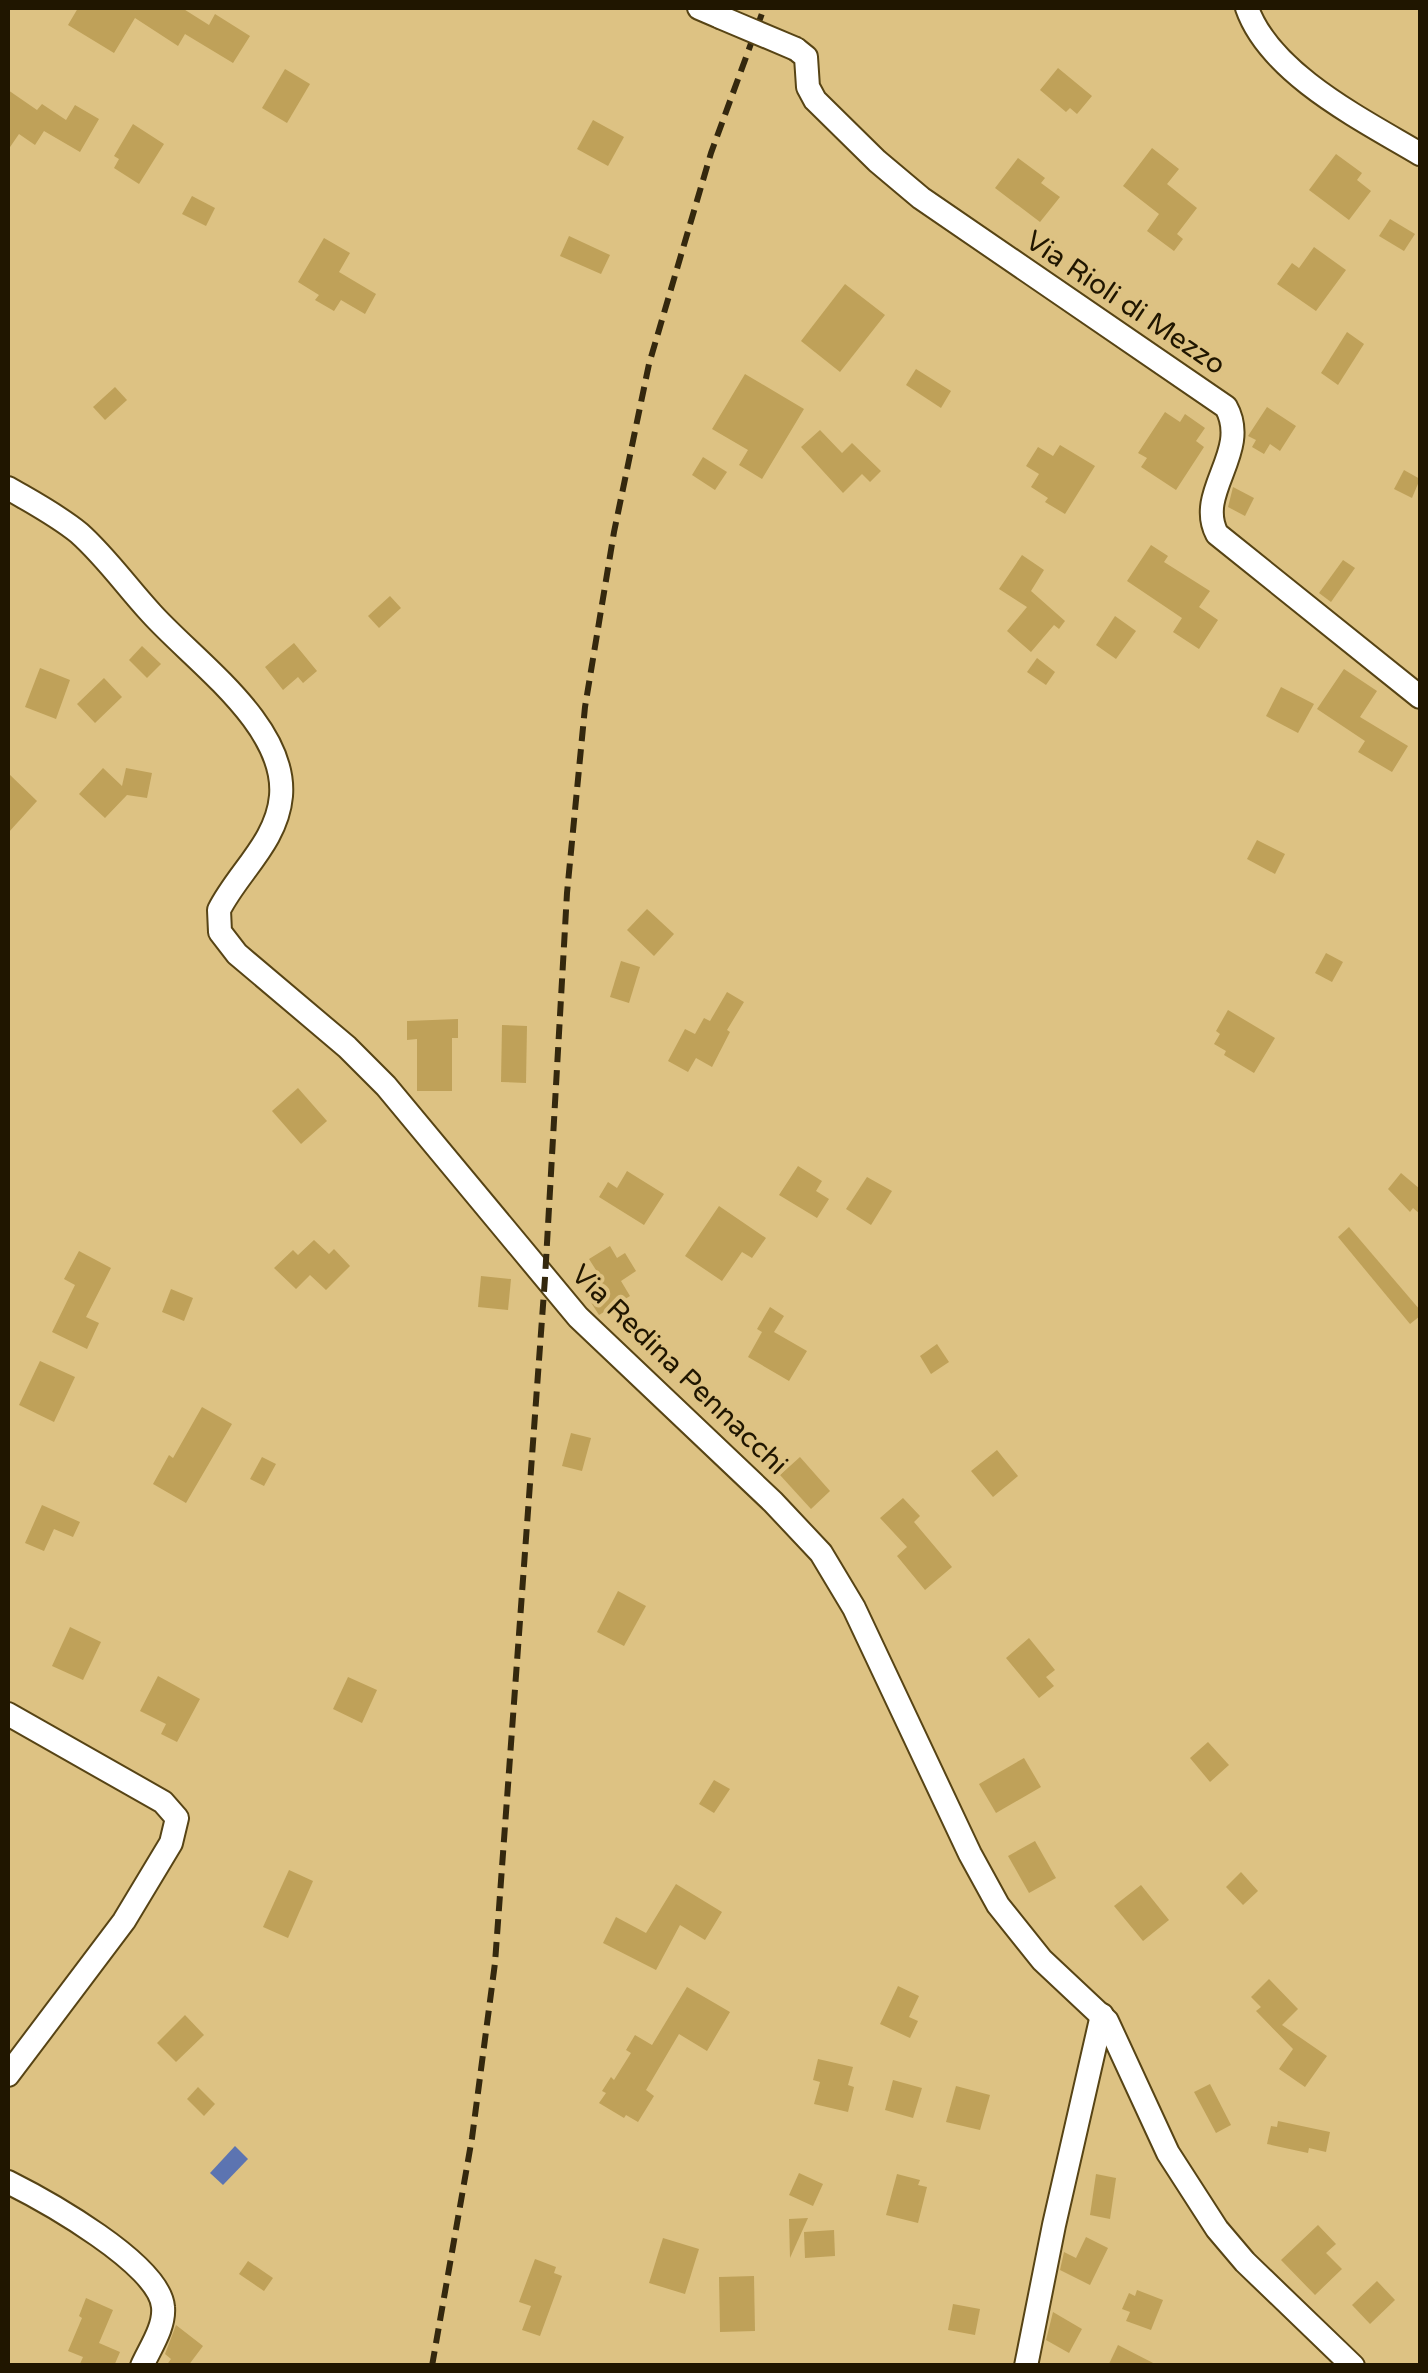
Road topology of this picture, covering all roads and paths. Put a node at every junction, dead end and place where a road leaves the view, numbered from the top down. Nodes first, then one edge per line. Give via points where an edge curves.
1 (1247, 8) edge
2 (709, 12) edge
3 (1420, 154) edge
4 (8, 488) edge
5 (1420, 697) edge
6 (8, 1714) edge
7 (1102, 2015) junction
8 (8, 2075) edge
9 (8, 2182) edge
10 (142, 2366) edge
11 (1026, 2366) edge
12 (1353, 2366) edge

1 - 3 street via 1264,40 1301,75
2 - 5 street, Via Rioli di Mezzo, bridge via 796,49 806,57 815,100 897,179 1226,407 1233,436 1212,503 1217,534
4 - 7 street, Via Redina Pennacchi via 92,546 233,696 275,753 279,808 264,844 219,910 224,939 386,1086 578,1317 820,1553 861,1622 992,1895 1042,1960
6 - 8 street via 163,1802 178,1824 124,1921
7 - 11 street
7 - 12 street, Via Redina Pennacchi via 1168,2152 1210,2220
9 - 10 street via 88,2228 157,2290 162,2319

